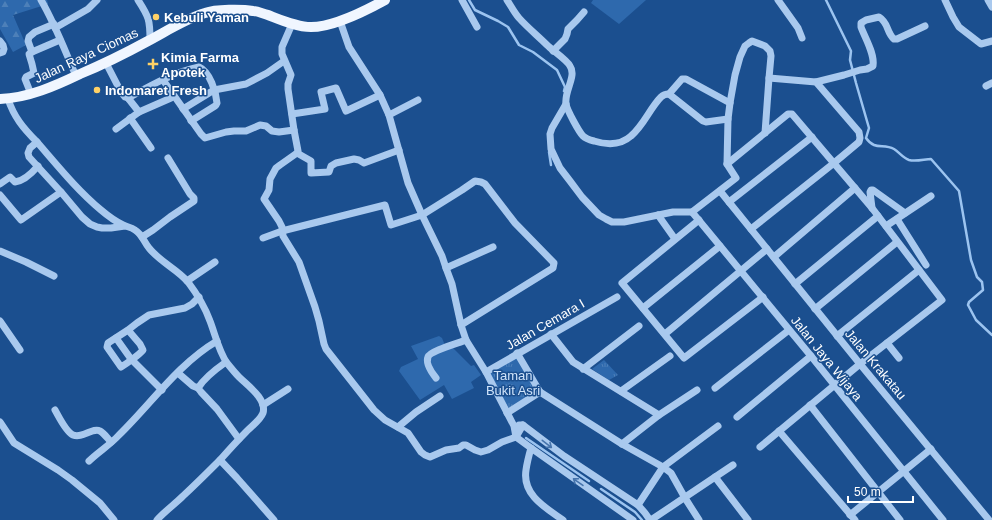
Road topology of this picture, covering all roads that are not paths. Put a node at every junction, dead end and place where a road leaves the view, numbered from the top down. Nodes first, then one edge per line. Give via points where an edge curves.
1 (41, 0) edge
2 (97, 0) edge
3 (138, 0) edge
4 (385, 0) edge
5 (462, 0) edge
6 (507, 0) edge
7 (778, 0) edge
8 (945, 0) edge
9 (988, 0) edge
10 (992, 7) edge
11 (584, 12) dead end
12 (340, 21) junction
13 (292, 24) junction
14 (55, 26) junction
15 (925, 26) dead end
16 (477, 28) dead end
17 (802, 38) dead end
18 (60, 40) junction
19 (150, 40) junction
20 (992, 40) edge
21 (0, 41) edge
22 (553, 51) junction
23 (32, 52) junction
24 (0, 53) edge
25 (284, 61) junction
26 (106, 63) junction
27 (76, 76) junction
28 (769, 78) junction
29 (163, 80) junction
30 (816, 82) junction
31 (214, 90) junction
32 (31, 94) junction
33 (669, 94) junction
34 (380, 95) junction
35 (128, 98) junction
36 (171, 98) dead end
37 (4, 99) edge
38 (418, 100) dead end
39 (730, 103) junction
40 (566, 104) junction
41 (183, 108) junction
42 (138, 112) junction
43 (292, 114) junction
44 (389, 115) junction
45 (130, 118) junction
46 (728, 119) junction
47 (191, 121) junction
48 (116, 129) dead end
49 (294, 130) junction
50 (765, 133) junction
51 (812, 137) junction
52 (37, 142) junction
53 (151, 148) dead end
54 (399, 150) junction
55 (297, 154) junction
56 (168, 158) dead end
57 (834, 163) junction
58 (727, 164) junction
59 (38, 166) junction
60 (736, 178) junction
61 (0, 184) edge
62 (855, 188) junction
63 (745, 190) junction
64 (720, 191) junction
65 (61, 192) junction
66 (0, 195) edge
67 (931, 196) dead end
68 (729, 202) junction
69 (872, 208) junction
70 (692, 212) junction
71 (905, 213) junction
72 (422, 214) junction
73 (658, 215) junction
74 (878, 216) junction
75 (897, 219) junction
76 (698, 220) junction
77 (125, 226) junction
78 (886, 226) junction
79 (752, 229) junction
80 (282, 231) junction
81 (142, 237) junction
82 (263, 238) dead end
83 (675, 239) junction
84 (897, 242) junction
85 (720, 246) junction
86 (493, 247) dead end
87 (767, 249) junction
88 (0, 252) edge
89 (774, 257) junction
90 (215, 262) dead end
91 (926, 265) dead end
92 (446, 268) junction
93 (919, 270) junction
94 (740, 271) junction
95 (54, 276) dead end
96 (187, 281) junction
97 (795, 284) junction
98 (199, 297) junction
99 (617, 297) dead end
100 (762, 297) junction
101 (643, 308) junction
102 (815, 309) junction
103 (0, 321) edge
104 (461, 325) junction
105 (639, 326) dead end
106 (128, 330) junction
107 (789, 330) junction
108 (551, 334) junction
109 (664, 334) junction
110 (837, 336) junction
111 (116, 338) junction
112 (466, 340) junction
113 (216, 341) junction
114 (887, 343) junction
115 (20, 350) dead end
116 (517, 353) junction
117 (670, 356) dead end
118 (811, 356) junction
119 (899, 358) dead end
120 (131, 359) junction
121 (226, 362) junction
122 (860, 364) junction
123 (583, 369) junction
124 (486, 372) junction
125 (178, 373) junction
126 (436, 378) dead end
127 (835, 385) junction
128 (198, 388) junction
129 (715, 388) dead end
130 (288, 389) dead end
131 (162, 390) junction
132 (697, 390) dead end
133 (621, 391) junction
134 (540, 392) junction
135 (440, 396) dead end
136 (263, 405) junction
137 (810, 405) junction
138 (54, 410) dead end
139 (507, 413) junction
140 (659, 415) junction
141 (737, 417) dead end
142 (0, 422) edge
143 (523, 425) junction
144 (514, 426) junction
145 (718, 426) dead end
146 (398, 427) junction
147 (779, 432) junction
148 (516, 437) junction
149 (239, 439) junction
150 (111, 442) junction
151 (622, 444) junction
152 (760, 447) dead end
153 (531, 448) junction
154 (931, 449) junction
155 (220, 460) junction
156 (89, 461) dead end
157 (733, 465) dead end
158 (663, 467) junction
159 (904, 471) junction
160 (715, 477) junction
161 (596, 486) junction
162 (878, 492) junction
163 (685, 498) junction
164 (638, 505) junction
165 (853, 517) edge
166 (114, 520) edge
167 (156, 520) edge
168 (274, 520) edge
169 (563, 520) edge
170 (633, 520) edge
171 (651, 520) edge
172 (700, 520) edge
173 (748, 520) edge
174 (900, 520) edge
175 (942, 520) edge
176 (989, 520) edge

1 - 14 street
2 - 14 street via 88,9
3 - 19 street via 150,21
4 - 12 main road, Jalan Raya Ciomas
5 - 16 street
6 - 22 street via 518,17
7 - 17 street
8 - 20 street via 959,27 981,44
9 - 10 street
11 - 22 street
12 - 13 main road, Jalan Raya Ciomas via 311,27
12 - 34 street via 349,47
13 - 19 main road, Jalan Raya Ciomas via 254,11 214,11 193,17
13 - 25 street via 282,47
14 - 18 street
14 - 23 street via 29,37
15 - 30 street via 894,39 884,20 879,17 861,22 873,56 873,66
18 - 23 street
18 - 27 street
19 - 26 main road, Jalan Raya Ciomas
21 - 24 street via 4,49
22 - 40 street via 570,64 572,70
23 - 32 street via 29,54 34,74 25,80
25 - 31 street via 246,84
25 - 43 street via 291,75 288,84
26 - 27 main road, Jalan Raya Ciomas
26 - 35 street via 124,97
27 - 32 main road, Jalan Raya Ciomas
28 - 30 street
28 - 39 street via 770,51 756,42 748,43 740,57
28 - 50 street
29 - 31 street via 199,67 208,77
29 - 35 street
29 - 41 street
30 - 57 street via 859,132 859,142
31 - 41 street
31 - 47 street via 216,105
32 - 37 main road, Jalan Raya Ciomas
33 - 39 street via 684,78
33 - 40 street via 661,97 629,138 614,144 588,140 584,137
33 - 46 street via 703,121
34 - 43 street via 346,111 336,88 321,92 325,109
34 - 44 street
35 - 42 street
36 - 42 street
37 - 52 street via 24,129
38 - 44 street
39 - 46 street
40 - 73 street via 552,128 550,149 560,168 582,197 599,215 612,222
41 - 47 street
42 - 45 street
43 - 49 street
44 - 54 street
45 - 48 street
45 - 53 street
46 - 58 street
47 - 49 street via 205,138 234,131 246,131 260,125 272,131
49 - 55 street
50 - 51 street via 788,114 792,114
50 - 58 street
51 - 57 street
51 - 63 street
52 - 59 street via 28,153
52 - 77 street via 85,195 102,211
54 - 55 street via 364,163 354,159 336,163 331,166 329,172 311,173 311,161
54 - 72 street via 408,183
55 - 80 street via 276,168 264,199 279,221
56 - 81 street via 194,201
57 - 62 street
57 - 79 street
58 - 60 street
59 - 61 street via 19,182 10,177
59 - 65 street
60 - 63 street
60 - 64 street
62 - 69 street
62 - 89 street
63 - 68 street
64 - 68 street, Jalan Krakatau
64 - 70 street
65 - 66 street via 21,220
65 - 77 street via 90,224 106,228
67 - 71 street
68 - 79 street, Jalan Krakatau
69 - 71 street via 870,192 873,190
69 - 74 street
70 - 73 street
70 - 76 street, Jalan Jaya Wijaya
71 - 75 street
72 - 80 street via 391,225 385,205
72 - 92 street
72 - 104 street via 475,181 481,182 515,223 554,263 553,268
73 - 83 street
74 - 78 street
74 - 97 street
75 - 78 street
75 - 91 street
76 - 83 street
76 - 85 street, Jalan Jaya Wijaya
77 - 81 street via 134,229
78 - 84 street
79 - 87 street, Jalan Krakatau
80 - 82 street
80 - 146 street via 303,272 326,349 374,410
81 - 96 street via 159,259
83 - 101 street via 622,283
84 - 93 street
84 - 102 street
85 - 94 street, Jalan Jaya Wijaya
85 - 101 street
86 - 92 street
87 - 89 street, Jalan Krakatau
87 - 94 street
88 - 95 street
89 - 97 street, Jalan Krakatau
90 - 96 street
92 - 104 street
93 - 110 street
93 - 114 street via 942,300
94 - 100 street, Jalan Jaya Wijaya
94 - 109 street
96 - 98 street
97 - 102 street, Jalan Krakatau
98 - 106 street via 185,308 149,315
98 - 113 street
99 - 108 street, Jalan Cemara I
100 - 107 street, Jalan Jaya Wijaya
100 - 109 street via 684,358
101 - 109 street
102 - 110 street, Jalan Krakatau
103 - 115 street
104 - 112 street
105 - 123 street
106 - 111 street
106 - 120 street via 143,350
107 - 118 street, Jalan Jaya Wijaya
107 - 129 street
108 - 116 street, Jalan Cemara I
108 - 123 street via 573,362
110 - 122 street, Jalan Krakatau
111 - 120 street
111 - 120 street via 108,343 107,347 119,365 121,367
112 - 124 street
112 - 126 street via 429,356 429,368
113 - 121 street
113 - 125 street
114 - 119 street
114 - 122 street
116 - 124 street, Jalan Cemara I
116 - 134 street
117 - 133 street
118 - 127 street, Jalan Jaya Wijaya
118 - 141 street
120 - 131 street
121 - 128 street
121 - 136 street via 254,391
122 - 127 street
122 - 154 street, Jalan Krakatau
123 - 133 street
124 - 139 street
125 - 128 street
125 - 131 street
127 - 137 street
127 - 159 street, Jalan Jaya Wijaya
128 - 149 street
130 - 136 street
131 - 150 street
132 - 140 street
133 - 140 street
134 - 139 street
134 - 151 street
135 - 146 street
136 - 149 street via 262,416
137 - 147 street
137 - 162 street
138 - 150 street via 72,435 98,430
139 - 144 street
140 - 151 street
142 - 166 street via 14,443 76,483 100,503
143 - 144 street
143 - 148 street
143 -> 161 street via 564,456
144 - 148 street
145 - 158 street
146 - 148 street via 408,433 421,452 430,457 463,445 481,452
147 - 152 street
147 - 165 street
148 - 153 street
149 - 155 street
150 - 156 street
151 - 158 street
161 -> 153 street
153 - 169 street via 526,471 528,488 538,503
154 - 159 street
154 - 176 street, Jalan Krakatau
155 - 167 street
155 - 168 street
157 - 160 street
158 - 163 street via 671,473
158 - 164 street
159 - 162 street
159 - 175 street, Jalan Jaya Wijaya
160 - 163 street
160 - 173 street
161 - 164 street
161 - 170 street
162 - 165 street
162 - 174 street
163 - 171 street
163 - 172 street
164 - 171 street

